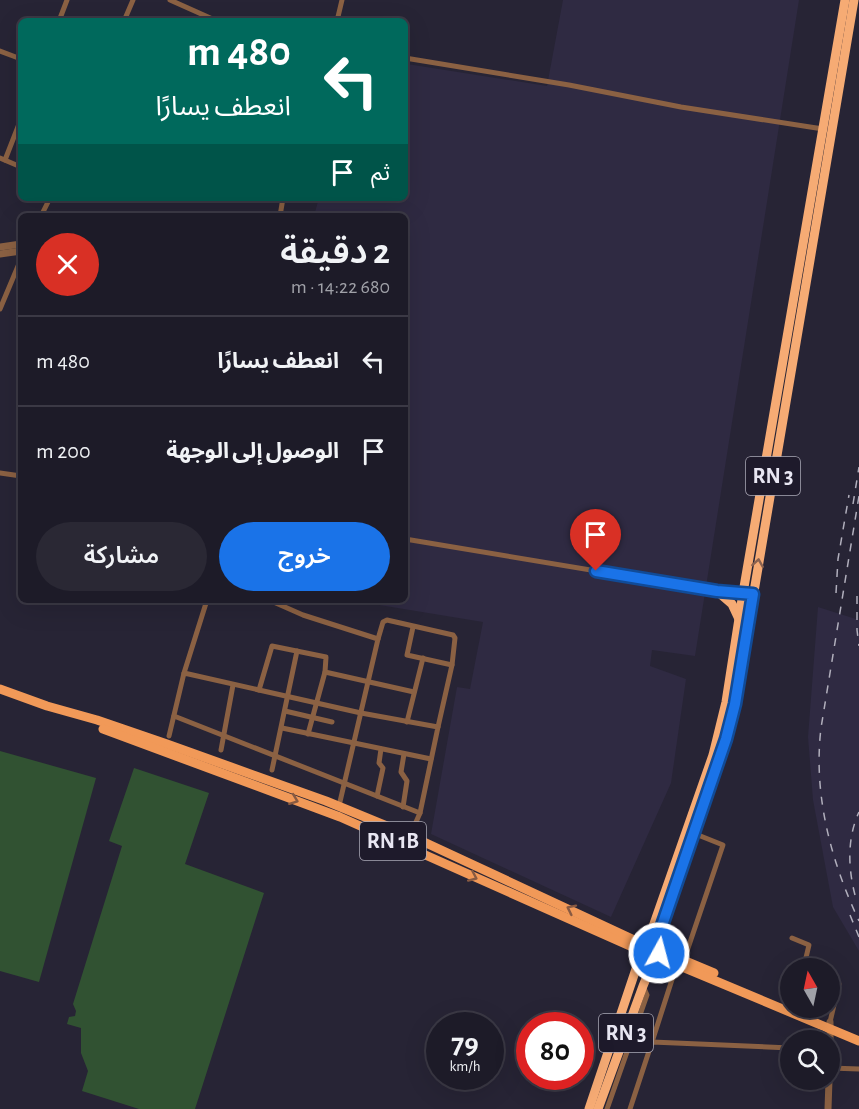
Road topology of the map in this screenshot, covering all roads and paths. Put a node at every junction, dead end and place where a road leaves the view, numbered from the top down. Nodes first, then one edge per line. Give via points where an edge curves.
1 (68, 0) edge
2 (133, 0) edge
3 (170, 0) edge
4 (342, 0) edge
5 (845, 0) edge
6 (854, 0) edge
7 (60, 18) edge
8 (125, 18) edge
9 (210, 18) edge
10 (338, 18) edge
11 (0, 51) edge
12 (18, 58) edge
13 (408, 58) edge
14 (18, 125) edge
15 (824, 129) junction
16 (1, 159) edge
17 (18, 166) edge
18 (18, 244) edge
19 (0, 247) edge
20 (18, 251) edge
21 (0, 254) edge
22 (18, 266) edge
23 (0, 309) edge
24 (771, 459) junction
25 (0, 473) edge
26 (18, 476) edge
27 (408, 540) edge
28 (717, 591) junction
29 (743, 593) junction
30 (753, 594) junction
31 (206, 603) edge
32 (276, 603) edge
33 (739, 620) junction
34 (413, 627) junction
35 (378, 639) junction
36 (297, 651) junction
37 (423, 658) junction
38 (452, 665) junction
39 (325, 672) junction
40 (184, 673) junction
41 (368, 682) junction
42 (233, 685) junction
43 (0, 689) edge
44 (259, 690) junction
45 (414, 692) junction
46 (0, 694) edge
47 (289, 695) junction
48 (317, 702) junction
49 (285, 711) junction
50 (361, 713) junction
51 (174, 716) junction
52 (313, 717) junction
53 (332, 722) dead end
54 (407, 722) junction
55 (96, 723) junction
56 (438, 727) junction
57 (282, 728) junction
58 (308, 734) junction
59 (169, 736) dead end
60 (224, 736) junction
61 (142, 739) junction
62 (354, 744) junction
63 (381, 749) junction
64 (221, 750) dead end
65 (404, 754) junction
66 (276, 756) junction
67 (431, 759) junction
68 (272, 770) dead end
69 (345, 784) junction
70 (377, 796) junction
71 (339, 806) junction
72 (403, 807) junction
73 (420, 813) junction
74 (690, 832) junction
75 (411, 836) junction
76 (405, 847) junction
77 (792, 938) dead end
78 (650, 949) junction
79 (806, 958) edge
80 (680, 962) junction
81 (722, 980) junction
82 (780, 1002) edge
83 (814, 1018) edge
84 (832, 1018) edge
85 (830, 1026) junction
86 (830, 1030) edge
87 (629, 1034) junction
88 (859, 1034) edge
89 (859, 1041) edge
90 (652, 1042) junction
91 (780, 1048) edge
92 (840, 1070) edge
93 (859, 1070) edge
94 (829, 1090) edge
95 (589, 1109) edge
96 (598, 1109) edge
97 (607, 1109) edge
98 (630, 1109) edge
99 (828, 1109) edge

1 - 7 street
2 - 8 street
3 - 9 street
4 - 10 street
5 - 15 highway, RN 3
6 - 24 highway, RN 3
11 - 12 street
13 - 15 street
14 - 16 street
15 - 24 highway, RN 3
16 - 17 street
18 - 19 street
20 - 21 street
22 - 23 street
24 - 29 highway, RN 3
30 -> 24 highway, RN 3
25 - 26 street
27 - 28 street
28 - 29 street
28 - 33 highway via 732,604
29 - 30 street
29 - 33 highway, RN 3
30 - 74 highway, RN 3 via 730,725
31 - 40 street
32 - 35 street
33 - 74 highway, RN 3 via 721,726
34 - 35 street via 385,621
34 - 37 street via 407,655
34 - 38 street via 453,635 456,641
35 - 41 street
36 - 39 street via 326,657
36 - 44 street via 270,647
36 - 47 street
37 - 38 street
37 - 45 street
38 - 56 street
39 - 41 street
39 - 48 street
40 - 42 street
40 - 51 street
41 - 45 street
41 - 50 street
42 - 44 street
42 - 60 street
43 - 55 main road, RN 1B
44 - 47 street
45 - 54 street
46 - 55 main road, RN 1B
47 - 48 street
47 - 49 street
48 - 50 street
48 - 52 street
49 - 52 street
49 - 57 street
50 - 54 street
50 - 62 street
51 - 59 street
51 - 60 street
52 - 53 street
52 - 58 street
54 - 56 street
55 - 61 main road, RN 1B
56 - 67 street
57 - 58 street
57 - 66 street
58 - 62 street
60 - 64 street
60 - 66 street
61 - 71 main road, RN 1B
61 -> 76 main road, RN 1B via 340,817
62 - 63 street
62 - 69 street
63 - 65 street
63 - 70 street
65 - 67 street
65 - 72 street via 401,772 407,781
66 - 68 street
66 - 69 street
67 - 73 street
69 - 70 street
69 - 71 street
70 - 72 street
71 - 75 main road, RN 1B
72 - 73 street
73 - 75 street
74 - 78 highway, RN 3
74 - 80 street via 723,845
75 - 76 street
78 -> 75 main road, RN 1B
76 -> 78 main road, RN 1B
77 - 79 street via 809,945
78 - 80 main road
78 - 87 highway, RN 3
78 - 95 highway, RN 3
80 - 81 main road
80 - 90 street
81 - 82 main road
81 - 85 main road
83 - 85 main road
84 - 85 street
85 - 86 street
85 - 88 main road
85 - 89 main road
87 - 90 street
87 - 96 highway, RN 3
87 - 97 street
90 - 91 street
90 - 98 street
92 - 93 street
94 - 99 street

